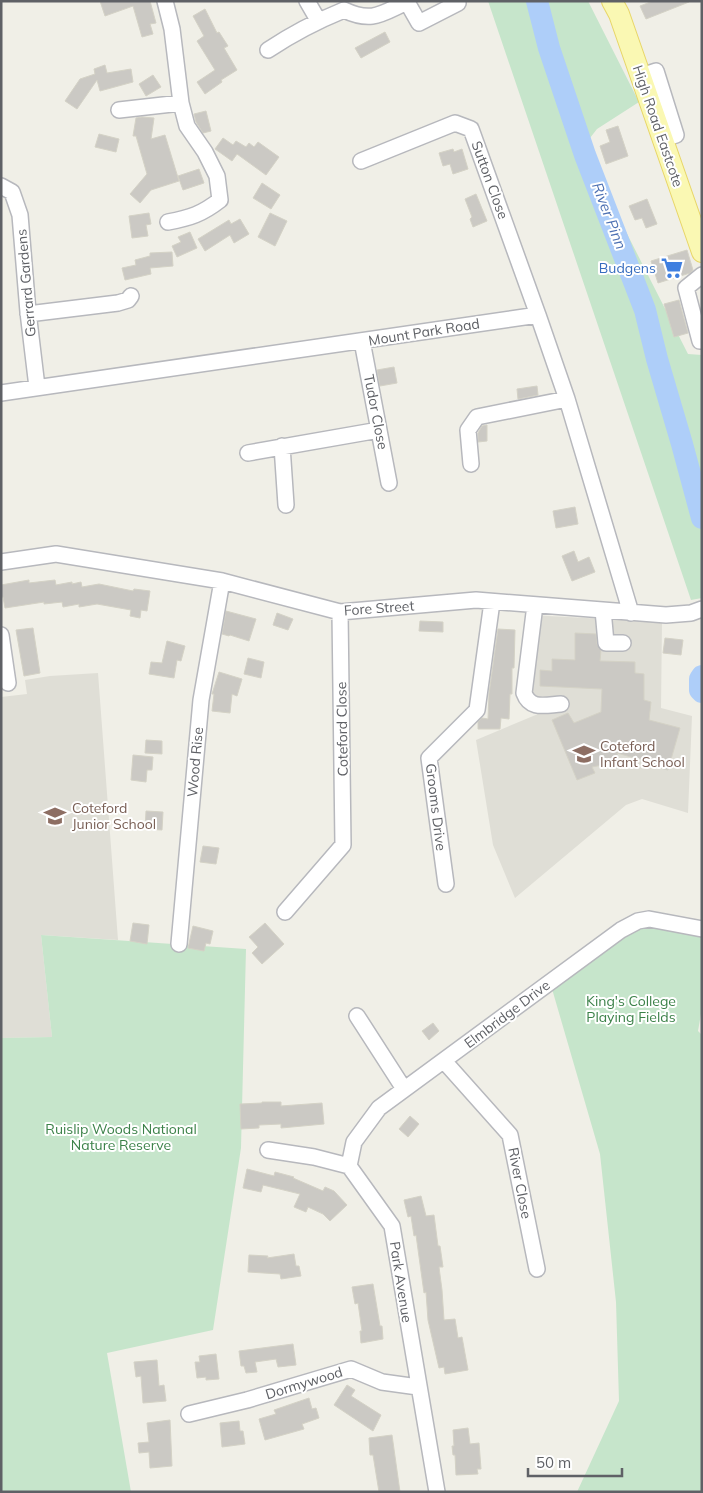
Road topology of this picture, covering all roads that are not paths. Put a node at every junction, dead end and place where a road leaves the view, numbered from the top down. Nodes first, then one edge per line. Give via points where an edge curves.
1 (164, 1) edge
2 (307, 1) edge
3 (612, 1) edge
4 (458, 3) dead end
5 (318, 20) junction
6 (268, 50) dead end
7 (181, 103) junction
8 (119, 110) dead end
9 (361, 161) dead end
10 (1, 186) edge
11 (168, 222) dead end
12 (702, 252) edge
13 (702, 275) edge
14 (131, 296) dead end
15 (28, 314) junction
16 (538, 315) junction
17 (362, 341) junction
18 (702, 341) edge
19 (37, 388) junction
20 (1, 393) edge
21 (567, 399) junction
22 (379, 430) junction
23 (282, 446) junction
24 (248, 453) dead end
25 (471, 464) dead end
26 (389, 483) dead end
27 (286, 506) dead end
28 (1, 562) edge
29 (222, 581) junction
30 (492, 602) junction
31 (535, 605) junction
32 (603, 610) junction
33 (340, 612) junction
34 (698, 612) edge
35 (631, 613) junction
36 (1, 635) edge
37 (623, 644) dead end
38 (8, 683) dead end
39 (561, 704) dead end
40 (446, 884) dead end
41 (285, 912) dead end
42 (698, 928) edge
43 (179, 944) dead end
44 (357, 1016) dead end
45 (444, 1061) junction
46 (404, 1089) junction
47 (268, 1150) dead end
48 (349, 1166) junction
49 (537, 1269) dead end
50 (418, 1387) junction
51 (189, 1414) dead end
52 (437, 1492) edge

1 - 7 street via 172,29
2 - 5 street
3 - 12 main road, High Road Eastcote
4 - 5 street via 419,23 407,2 366,18 344,10
5 - 6 street
7 - 8 street
7 - 11 street via 187,126 217,176 220,200 190,218
9 - 16 street, Sutton Close via 455,123 471,129
10 - 15 street, Gerrard Gardens via 12,192 20,215
13 - 18 street via 686,288
14 - 15 street via 118,303
15 - 19 street, Gerrard Gardens
16 - 17 street, Mount Park Road
16 - 21 street
17 - 19 street, Mount Park Road
17 - 22 street, Tudor Close
19 - 20 street, Mount Park Road
21 - 25 street via 477,417 468,430
21 - 35 street
22 - 23 street
22 - 26 street, Tudor Close
23 - 24 street
23 - 27 street
28 - 29 street, Fore Street via 56,554
29 - 33 street, Fore Street
29 - 43 street, Wood Rise via 201,700
30 - 31 street, Fore Street
30 - 33 street, Fore Street via 476,600
30 - 40 street, Grooms Drive via 477,710 429,758
31 - 32 street, Fore Street
31 - 39 street via 524,694 533,705
32 - 35 street, Fore Street
32 - 37 street via 606,643
33 - 41 street, Coteford Close via 343,845
34 - 35 street, Fore Street via 666,615
36 - 38 street
42 - 45 street, Elmbridge Drive via 649,919 638,921 621,930
44 - 46 street
45 - 46 street, Elmbridge Drive
45 - 49 street, River Close via 510,1135
46 - 48 street, Elmbridge Drive via 379,1108 354,1142
47 - 48 street
48 - 50 street, Park Avenue via 392,1226
50 - 51 street, Dormywood via 382,1382 351,1369
50 - 52 street, Park Avenue

